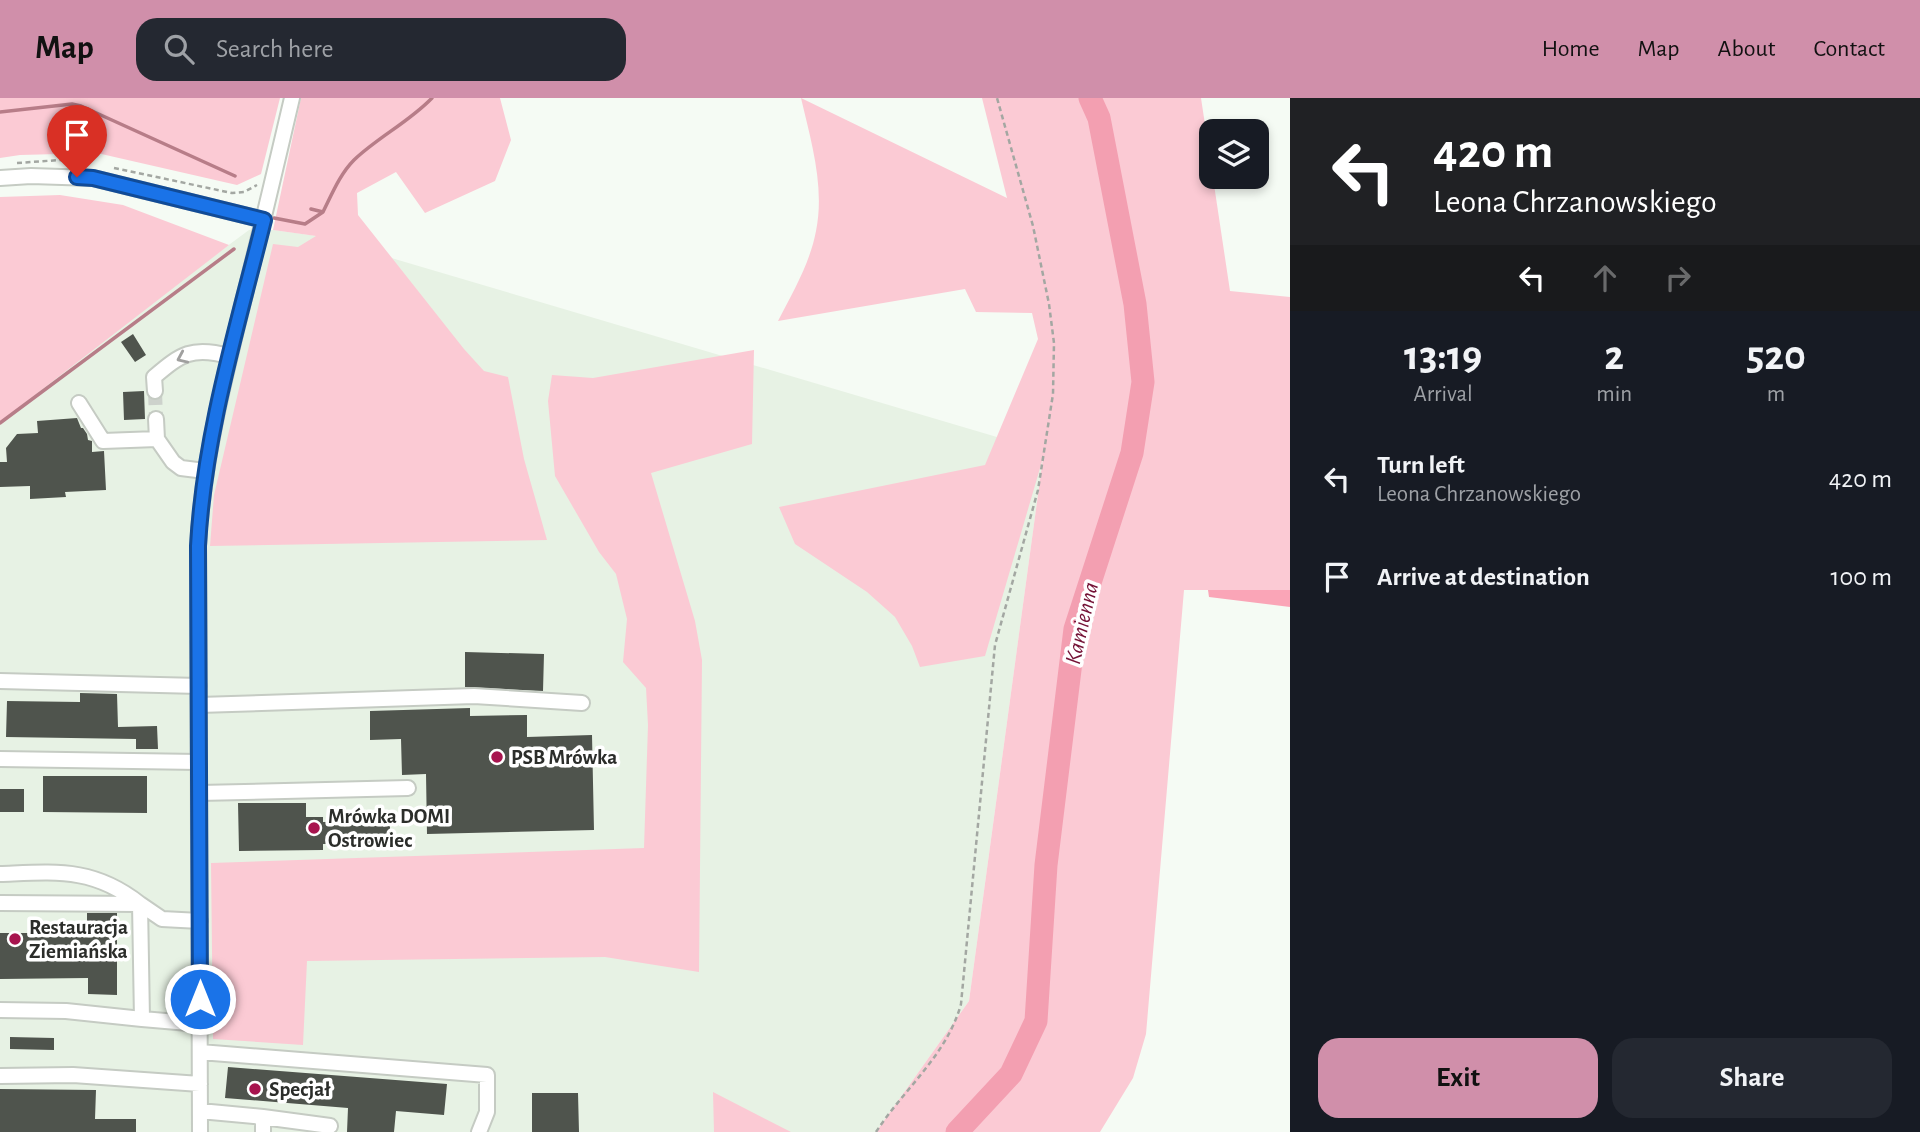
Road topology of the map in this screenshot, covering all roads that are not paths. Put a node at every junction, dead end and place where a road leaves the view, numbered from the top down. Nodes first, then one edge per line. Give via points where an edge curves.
1 (292, 98) edge
2 (0, 178) edge
3 (264, 220) junction
4 (229, 356) junction
5 (155, 391) tunnel mouth
6 (79, 403) dead end
7 (156, 419) tunnel mouth
8 (157, 439) junction
9 (205, 471) junction
10 (0, 681) edge
11 (199, 686) junction
12 (582, 703) dead end
13 (199, 705) junction
14 (0, 759) edge
15 (199, 762) junction
16 (408, 788) dead end
17 (200, 793) junction
18 (0, 874) edge
19 (0, 903) edge
20 (141, 904) junction
21 (200, 921) junction
22 (0, 1010) edge
23 (142, 1019) junction
24 (200, 1024) junction
25 (200, 1052) junction
26 (0, 1076) edge
27 (200, 1084) junction
28 (200, 1111) junction
29 (263, 1117) junction
30 (330, 1126) dead end
31 (200, 1132) edge
32 (262, 1132) edge
33 (479, 1132) edge

1 - 3 street
2 - 3 street via 93,178
3 - 4 street
4 -> 5 street via 180,355 154,377
4 - 9 street
6 - 8 street via 103,441
7 - 8 street
8 - 9 street via 181,468
9 - 11 street via 198,546
10 - 11 street
11 - 13 street
12 - 13 street via 474,696
13 - 15 street
14 - 15 street
15 - 17 street
16 - 17 street
17 - 21 street
18 - 20 street via 66,872 120,888
19 - 20 street
20 - 21 street via 162,919
20 - 23 street
21 - 24 street
22 - 23 street
23 - 24 street
24 - 25 street
25 - 27 street
25 - 33 street via 488,1075 487,1112
26 - 27 street via 74,1075
27 - 28 street
28 - 29 street
28 - 31 street
29 - 30 street
29 - 32 street

